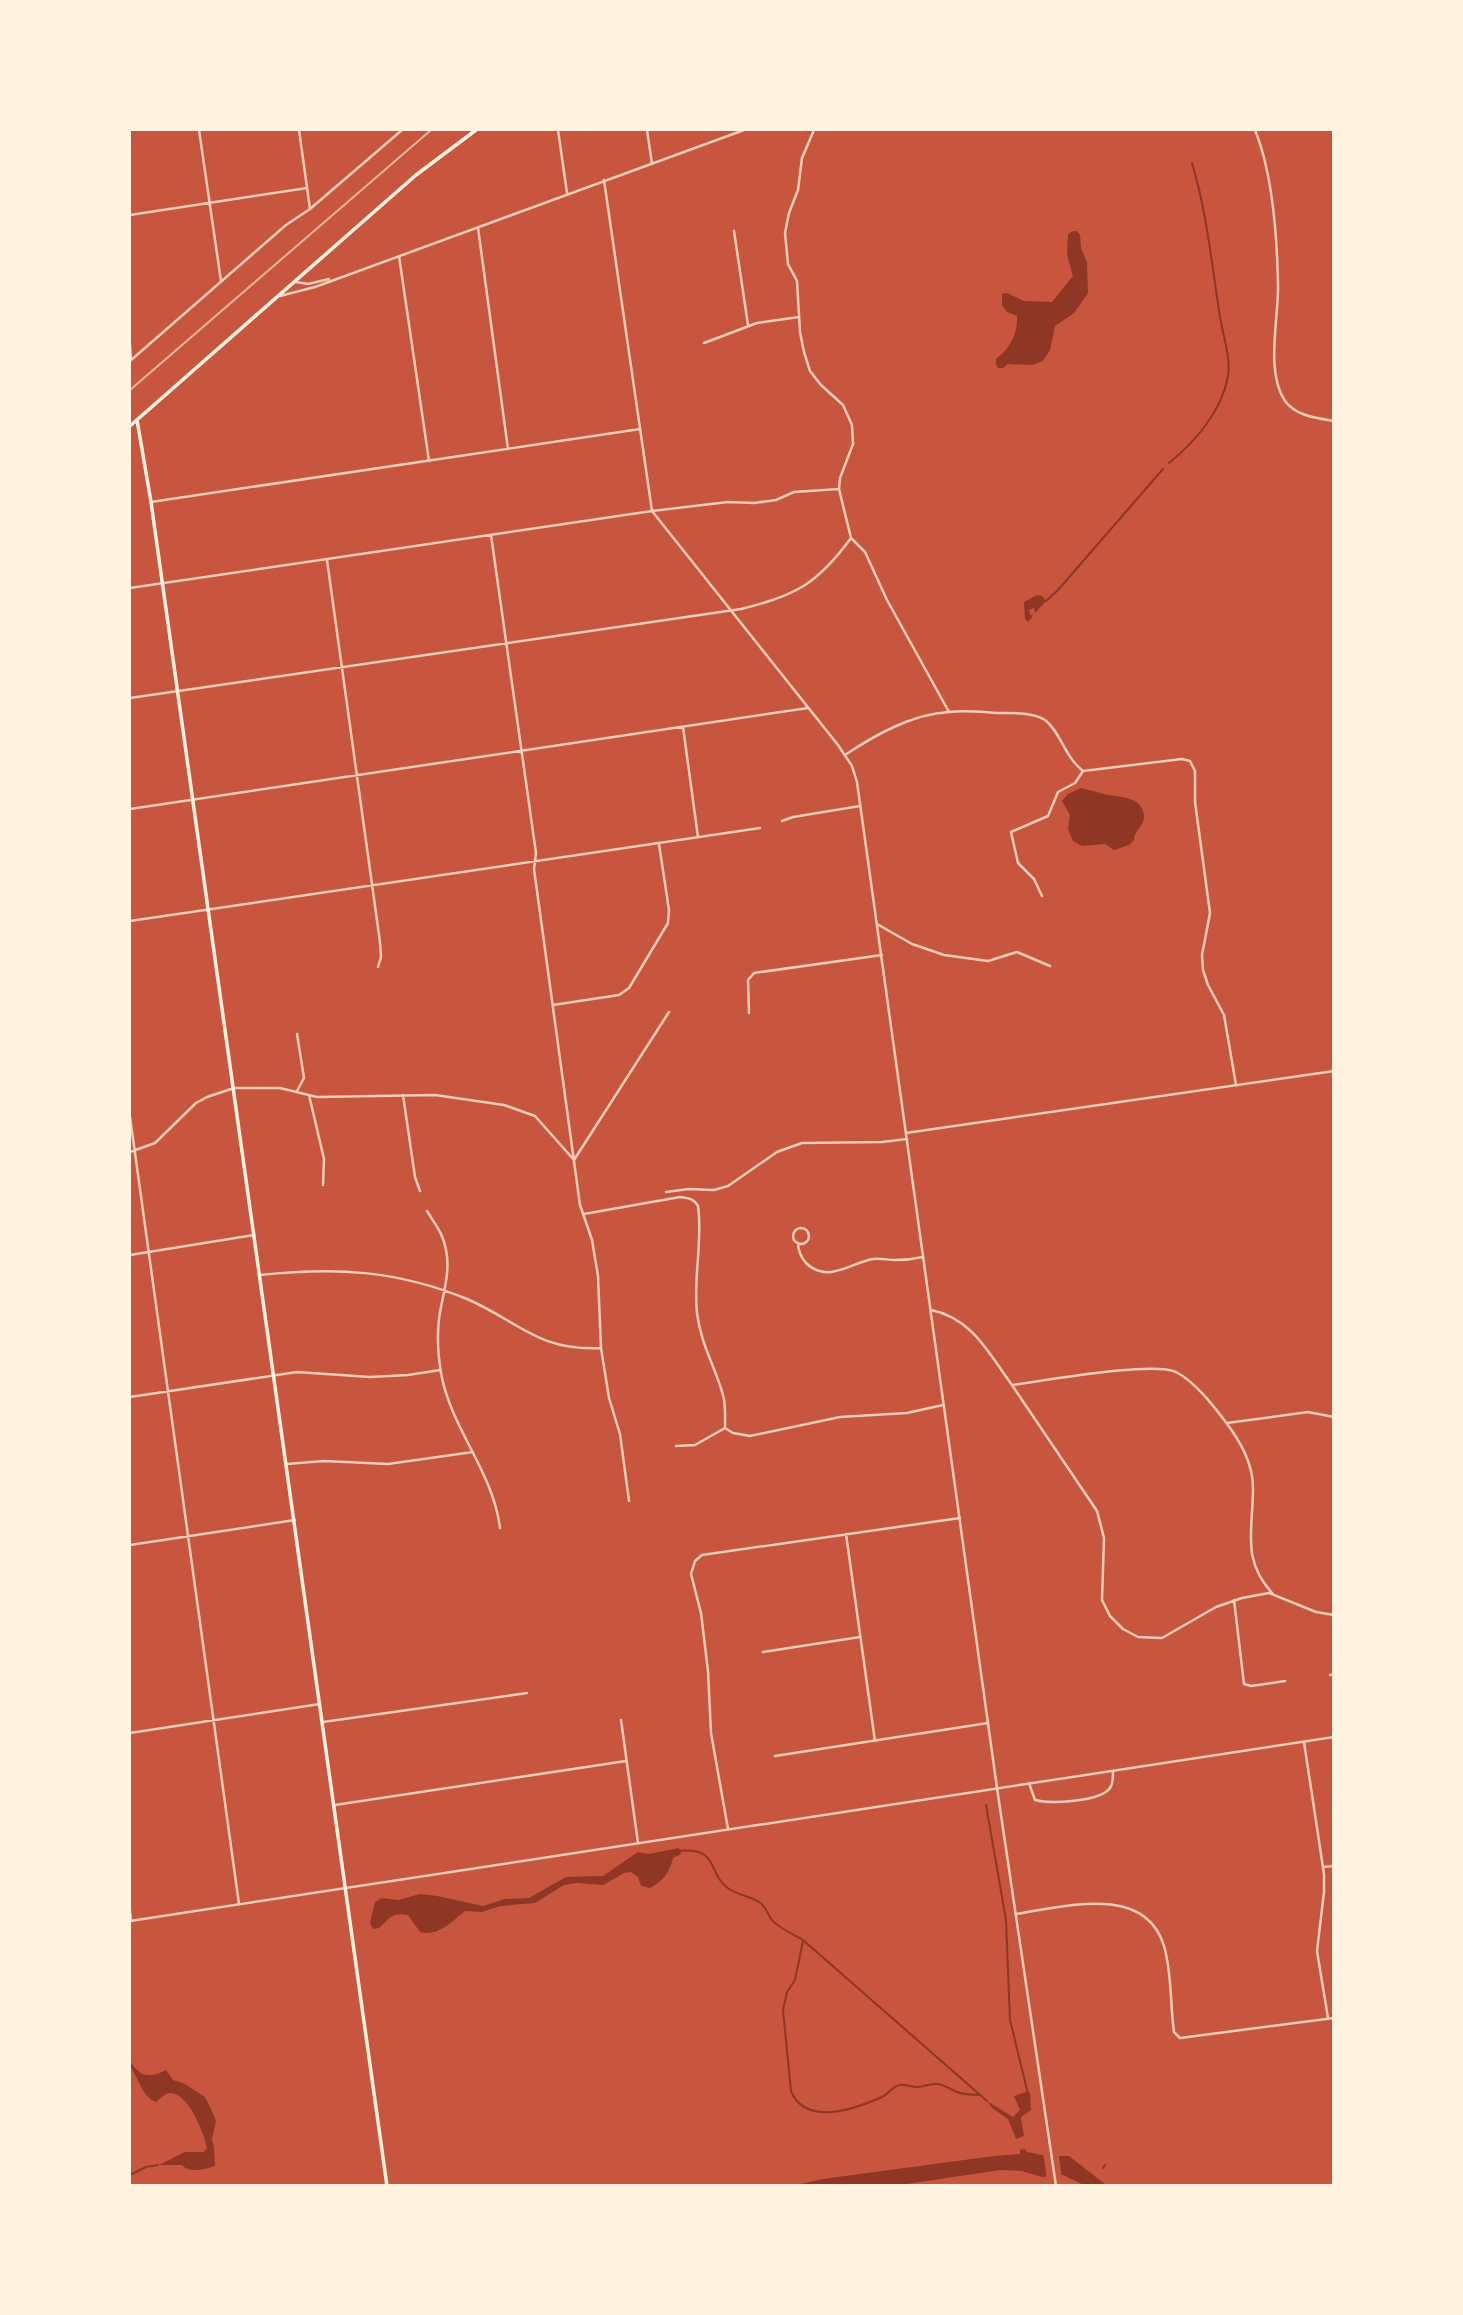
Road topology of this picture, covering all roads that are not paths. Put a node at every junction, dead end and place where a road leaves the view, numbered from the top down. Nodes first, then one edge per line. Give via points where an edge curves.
1 (199, 130) edge
2 (299, 130) edge
3 (400, 130) edge
4 (476, 130) edge
5 (558, 130) edge
6 (647, 130) edge
7 (744, 130) edge
8 (814, 130) edge
9 (1255, 130) edge
10 (652, 164) junction
11 (604, 180) junction
12 (307, 188) junction
13 (567, 193) junction
14 (209, 203) junction
15 (310, 209) junction
16 (130, 215) edge
17 (478, 228) junction
18 (734, 231) dead end
19 (399, 256) junction
20 (339, 277) junction
21 (221, 281) junction
22 (296, 282) junction
23 (279, 297) junction
24 (799, 317) junction
25 (748, 326) junction
26 (704, 343) dead end
27 (130, 345) edge
28 (130, 360) edge
29 (137, 420) junction
30 (1334, 421) edge
31 (130, 426) edge
32 (640, 429) junction
33 (508, 449) junction
34 (429, 461) junction
35 (839, 489) junction
36 (151, 502) junction
37 (652, 512) junction
38 (491, 535) junction
39 (851, 538) junction
40 (327, 560) junction
41 (163, 583) junction
42 (130, 588) edge
43 (730, 610) junction
44 (505, 643) junction
45 (342, 667) junction
46 (178, 691) junction
47 (130, 698) edge
48 (808, 708) junction
49 (949, 712) junction
50 (683, 727) junction
51 (520, 751) junction
52 (845, 755) junction
53 (1083, 771) junction
54 (357, 775) junction
55 (193, 799) junction
56 (860, 806) junction
57 (130, 809) edge
58 (782, 821) dead end
59 (760, 828) dead end
60 (698, 837) junction
61 (658, 843) junction
62 (534, 862) junction
63 (373, 886) junction
64 (1041, 896) dead end
65 (209, 910) junction
66 (130, 921) edge
67 (877, 924) junction
68 (881, 955) junction
69 (1051, 966) dead end
70 (378, 967) dead end
71 (553, 1005) junction
72 (669, 1012) dead end
73 (749, 1013) dead end
74 (297, 1034) dead end
75 (1334, 1071) edge
76 (1236, 1085) junction
77 (234, 1088) junction
78 (296, 1092) junction
79 (309, 1095) junction
80 (403, 1095) junction
81 (130, 1117) edge
82 (906, 1133) junction
83 (907, 1139) junction
84 (130, 1152) edge
85 (135, 1152) junction
86 (574, 1160) junction
87 (323, 1185) dead end
88 (419, 1191) dead end
89 (666, 1192) dead end
90 (427, 1212) dead end
91 (584, 1214) junction
92 (254, 1235) junction
93 (798, 1243) junction
94 (1334, 1243) edge
95 (148, 1252) junction
96 (130, 1255) edge
97 (923, 1257) junction
98 (1334, 1257) edge
99 (260, 1275) junction
100 (444, 1291) junction
101 (931, 1310) junction
102 (601, 1348) junction
103 (440, 1370) junction
104 (274, 1374) junction
105 (1012, 1385) junction
106 (168, 1391) junction
107 (130, 1397) edge
108 (943, 1405) junction
109 (1334, 1417) edge
110 (1227, 1423) junction
111 (725, 1428) junction
112 (676, 1446) dead end
113 (473, 1452) junction
114 (287, 1464) junction
115 (629, 1501) dead end
116 (960, 1518) junction
117 (295, 1520) junction
118 (500, 1528) dead end
119 (846, 1534) junction
120 (188, 1536) junction
121 (130, 1545) edge
122 (1273, 1594) junction
123 (1234, 1600) junction
124 (1334, 1615) edge
125 (860, 1637) junction
126 (763, 1652) dead end
127 (1285, 1681) dead end
128 (527, 1693) dead end
129 (320, 1704) junction
130 (214, 1720) junction
131 (621, 1720) dead end
132 (323, 1722) junction
133 (988, 1723) junction
134 (130, 1733) edge
135 (1334, 1737) edge
136 (875, 1741) junction
137 (1304, 1742) junction
138 (775, 1756) dead end
139 (626, 1760) junction
140 (1113, 1771) junction
141 (1029, 1783) junction
142 (997, 1788) junction
143 (335, 1805) junction
144 (728, 1829) junction
145 (638, 1843) junction
146 (1334, 1866) edge
147 (1323, 1867) junction
148 (346, 1888) junction
149 (239, 1904) junction
150 (130, 1911) edge
151 (1016, 1914) junction
152 (130, 1921) edge
153 (1328, 2018) junction
154 (1334, 2018) edge
155 (387, 2186) edge
156 (1056, 2186) edge

1 - 14 street
2 - 12 street
3 - 15 street
4 - 22 main road via 416,175
5 - 13 street
6 - 10 street
7 - 10 street
8 - 24 street via 802,158 785,233 788,264 797,281
9 - 30 street via 1276,243 1277,382 1295,411
10 - 11 street
11 - 13 street
11 - 32 street
12 - 14 street
12 - 15 street
13 - 17 street
14 - 16 street
14 - 21 street
15 - 21 street
17 - 19 street
17 - 33 street
18 - 25 street
19 - 20 street
19 - 34 street
20 - 22 street
20 - 23 street
21 - 28 street
22 - 23 main road
23 - 29 main road
24 - 25 street
24 - 35 street via 810,371 843,405 852,425 853,444
25 - 26 street
27 - 28 street
29 - 31 main road
29 - 36 main road
32 - 33 street
32 - 37 street
33 - 34 street
34 - 36 street
35 - 37 street via 794,492 754,503
35 - 39 street
36 - 41 main road
37 - 38 street
37 - 43 street
38 - 40 street
38 - 44 street
39 - 43 street via 809,584 779,599
39 - 49 street via 865,552
40 - 41 street
40 - 45 street
41 - 42 street
41 - 46 main road
43 - 44 street
43 - 48 street
44 - 45 street
44 - 51 street
45 - 46 street
45 - 54 street
46 - 47 street
46 - 55 main road
48 - 50 street
48 - 52 street
49 - 52 street via 915,719
49 - 53 street via 1042,718
50 - 51 street
50 - 60 street
51 - 54 street
51 - 62 street
52 - 56 street via 854,773
53 - 64 street via 1075,783 1058,792 1048,816 1011,832 1018,863
53 - 76 street via 1182,759 1194,766 1210,913 1202,962 1223,1014
54 - 55 street
54 - 63 street
55 - 57 street
55 - 65 main road
56 - 58 street
56 - 67 street
59 - 60 street
60 - 61 street
61 - 62 street
61 - 71 street via 668,923 629,988 619,995
62 - 63 street
62 - 71 street
63 - 65 street
63 - 70 street via 381,957
65 - 66 street
65 - 77 main road
67 - 68 street
67 - 69 street via 944,955 988,961 1017,952
68 - 73 street via 754,973 748,980
68 - 82 street
71 - 86 street
72 - 86 street
74 - 78 street via 304,1078
75 - 76 street
76 - 82 street
77 - 78 street
77 - 85 street via 196,1103 155,1143
77 - 92 main road
78 - 79 street
79 - 80 street
79 - 87 street via 324,1159
80 - 86 street via 467,1098 534,1115
80 - 88 street
81 - 85 street
82 - 83 street
83 - 89 street via 802,1143 777,1152 728,1186
83 - 97 street
84 - 85 street
85 - 95 street
86 - 91 street
90 - 100 street via 447,1250
91 - 102 street via 598,1276
91 - 111 street via 680,1197 695,1202 700,1219 697,1312 701,1339 724,1397
92 - 95 street
92 - 99 main road
93 - 93 street via 809,1238 803,1228 794,1233
93 - 97 street via 804,1261 829,1272 874,1259
94 - 98 street
95 - 96 street
95 - 106 street
97 - 101 street
99 - 100 street via 348,1270
99 - 104 main road
100 - 102 street via 480,1305 542,1340 574,1348
100 - 103 street via 438,1335
101 - 105 street via 966,1325
101 - 108 street
102 - 115 street
103 - 104 street via 386,1377 297,1371
103 - 113 street via 454,1418
104 - 106 street
104 - 114 main road
105 - 110 street via 1164,1369 1190,1383
105 - 123 street via 1097,1511 1104,1538 1102,1600 1116,1623 1138,1637 1162,1638
106 - 107 street
106 - 120 street
108 - 111 street via 907,1413 840,1417 750,1436
108 - 116 street
109 - 110 street via 1308,1412
110 - 122 street via 1251,1472 1253,1563
111 - 112 street via 695,1445
113 - 114 street via 388,1464
113 - 118 street via 492,1493
114 - 117 main road
116 - 119 street
116 - 133 street
117 - 120 street
117 - 129 main road
119 - 125 street
119 - 144 street via 702,1555 693,1564 709,1671 711,1733
120 - 121 street
120 - 130 street
122 - 123 street
122 - 124 street
123 - 127 street via 1244,1685
125 - 126 street
125 - 136 street
128 - 132 street
129 - 130 street
129 - 132 main road
130 - 134 street
130 - 149 street
131 - 139 street
132 - 143 main road
133 - 136 street
133 - 142 street
135 - 137 street
136 - 138 street
137 - 140 street
137 - 147 street
139 - 143 street
139 - 145 street
140 - 141 street
140 - 141 street via 1108,1790 1082,1799 1035,1800
141 - 142 street
142 - 144 street
142 - 151 street
143 - 148 main road
144 - 145 street
145 - 148 street
146 - 147 street
147 - 153 street via 1317,1951
148 - 149 street
148 - 155 main road
149 - 152 street
150 - 152 street
151 - 153 street via 1104,1903 1144,1917 1163,1944 1174,2032 1180,2038
151 - 156 street
153 - 154 street

